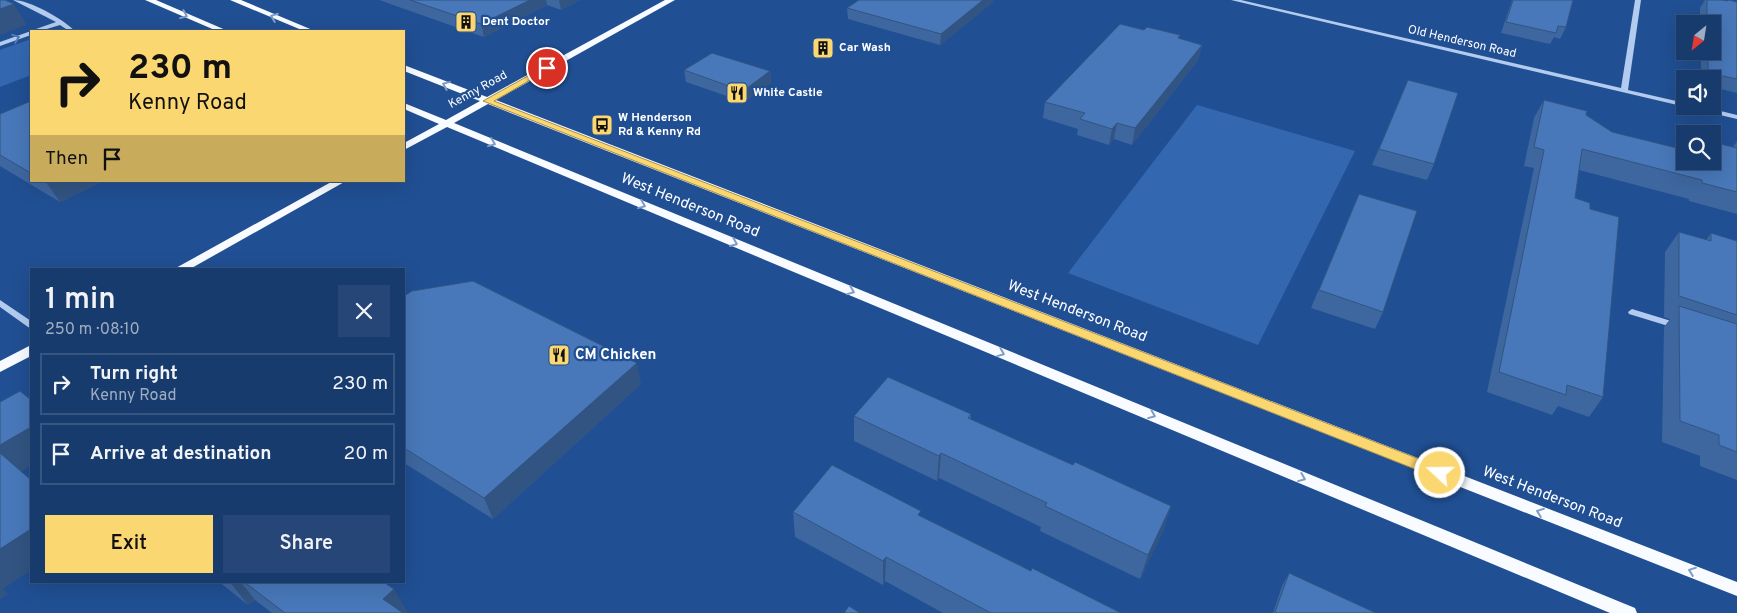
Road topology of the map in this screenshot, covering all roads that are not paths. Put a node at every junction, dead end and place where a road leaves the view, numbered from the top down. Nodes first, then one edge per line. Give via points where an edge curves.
1 (16, 0) edge
2 (148, 0) edge
3 (234, 0) edge
4 (671, 0) edge
5 (1234, 0) edge
6 (1638, 0) edge
7 (59, 23) junction
8 (38, 30) edge
9 (70, 30) edge
10 (222, 30) edge
11 (309, 30) edge
12 (30, 33) edge
13 (0, 44) edge
14 (405, 68) edge
15 (1624, 91) junction
16 (487, 101) junction
17 (1676, 103) edge
18 (405, 106) edge
19 (1721, 113) edge
20 (1737, 117) edge
21 (447, 124) junction
22 (405, 147) edge
23 (339, 182) edge
24 (182, 268) edge
25 (3, 308) edge
26 (1632, 312) dead end
27 (30, 324) edge
28 (1690, 330) edge
29 (30, 351) edge
30 (0, 367) edge
31 (1737, 589) edge
32 (1629, 613) edge

1 - 7 street via 55,18
2 -> 10 main road
11 -> 3 main road
4 - 16 main road, Kenny Road
5 - 15 street, Old Henderson Road
6 - 15 street
7 - 8 street
7 - 9 street
13 -> 12 street
16 -> 14 main road, West Henderson Road
15 - 17 street, Old Henderson Road
16 - 21 main road, Kenny Road
31 -> 16 main road, West Henderson Road
18 - 21 main road, West Henderson Road
19 - 20 street
21 - 22 main road, Kenny Road
21 -> 32 main road, West Henderson Road
23 - 24 main road
25 - 27 street
26 - 28 street
29 - 30 main road

